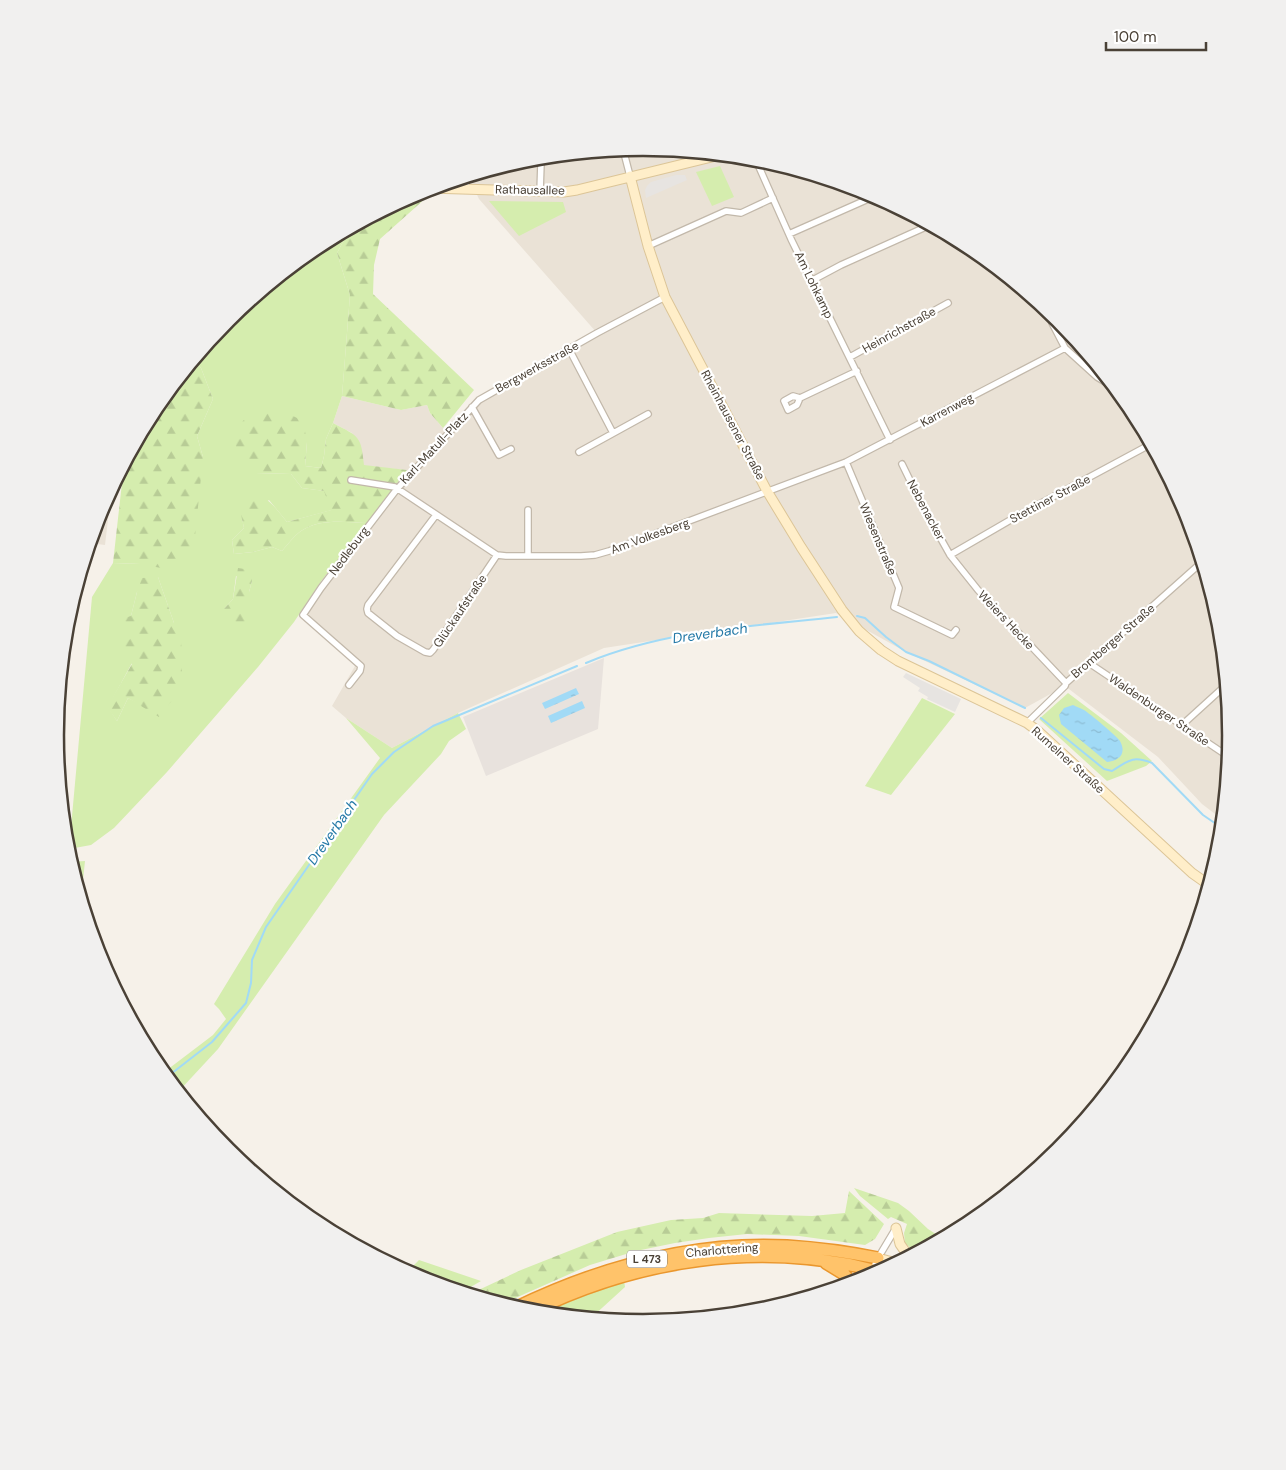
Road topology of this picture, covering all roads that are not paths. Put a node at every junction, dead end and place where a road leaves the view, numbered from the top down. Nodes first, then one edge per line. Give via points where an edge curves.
1 (625, 156) edge
2 (702, 159) edge
3 (541, 165) edge
4 (759, 168) edge
5 (630, 176) junction
6 (466, 183) edge
7 (450, 189) edge
8 (466, 189) junction
9 (540, 192) junction
10 (773, 198) junction
11 (865, 200) edge
12 (923, 228) edge
13 (789, 234) junction
14 (648, 246) junction
15 (811, 281) junction
16 (665, 297) junction
17 (948, 303) dead end
18 (1053, 325) edge
19 (1065, 348) junction
20 (569, 349) junction
21 (850, 357) junction
22 (857, 371) junction
23 (1101, 379) edge
24 (800, 398) dead end
25 (472, 407) junction
26 (648, 414) dead end
27 (613, 433) junction
28 (890, 440) junction
29 (1146, 447) edge
30 (511, 448) dead end
31 (579, 452) dead end
32 (846, 462) junction
33 (902, 464) dead end
34 (351, 480) dead end
35 (397, 489) junction
36 (767, 491) junction
37 (528, 510) dead end
38 (436, 515) junction
39 (497, 555) junction
40 (950, 555) junction
41 (528, 556) junction
42 (1197, 566) edge
43 (956, 630) dead end
44 (881, 650) joint
45 (1089, 663) junction
46 (1066, 683) junction
47 (349, 685) dead end
48 (1220, 691) edge
49 (1027, 723) junction
50 (1182, 725) junction
51 (1222, 753) edge
52 (1204, 881) edge
53 (896, 1228) joint
54 (906, 1251) edge
55 (878, 1258) junction
56 (820, 1260) junction
57 (887, 1260) edge
58 (876, 1265) edge
59 (866, 1270) edge
60 (847, 1277) edge
61 (527, 1302) edge
62 (545, 1305) edge

1 - 5 street
2 - 5 street, Rathausallee
3 - 9 street
4 - 10 street, Am Lohkamp
5 - 9 street, Rathausallee via 577,190
5 - 14 street, Rheinhausener Straße
6 - 8 street
7 - 8 street, Rathausallee
8 - 9 street, Rathausallee
10 - 13 street, Am Lohkamp
10 - 14 street via 741,213 726,211
11 - 13 street
12 - 15 street
13 - 15 street, Am Lohkamp
14 - 16 street, Rheinhausener Straße
15 - 21 street, Am Lohkamp
16 - 20 street, Bergwerksstraße
16 - 36 street, Rheinhausener Straße
17 - 21 street, Heinrichstraße
18 - 19 street
19 - 23 street
19 - 28 street, Karrenweg
20 - 25 street, Bergwerksstraße via 492,392
20 - 27 street
21 - 22 street, Am Lohkamp
22 - 24 street
22 - 28 street, Am Lohkamp
25 - 30 street via 499,455
25 - 35 street, Karl-Matull-Platz
26 - 27 street
27 - 31 street
28 - 32 street, Karrenweg
29 - 40 street, Stettiner Straße
32 - 36 street, Karrenweg
32 - 43 street, Wiesenstraße via 899,588 894,606 952,635
33 - 40 street, Nebenacker
34 - 35 street
35 - 38 street
35 - 47 street, Nedleburg via 303,615 361,666
36 - 41 street, Am Volkesberg via 595,555
36 - 44 street, Rheinhausener Straße via 842,610
37 - 41 street
38 - 39 street
38 - 39 street, Glückaufstraße via 368,605 368,613 397,636 430,653
39 - 41 street, Am Volkesberg
40 - 46 street, Weiers Hecke via 978,590
42 - 45 street, Bromberger Straße
44 - 49 street, Rumelner Straße via 918,672
45 - 46 street, Bromberger Straße
45 - 50 street, Waldenburger Straße
46 - 49 street, Bromberger Straße
48 - 50 street
49 - 52 street, Rumelner Straße
50 - 51 street, Waldenburger Straße
53 - 54 street
53 - 55 street
55 - 57 street, L 473
55 - 58 street
55 - 61 highway, Charlottering / L 473 via 787,1246 696,1250 644,1260 575,1281
56 - 59 highway, L 473
56 - 60 highway
56 - 62 highway, Charlottering / L 473 via 766,1256 695,1260 604,1281

